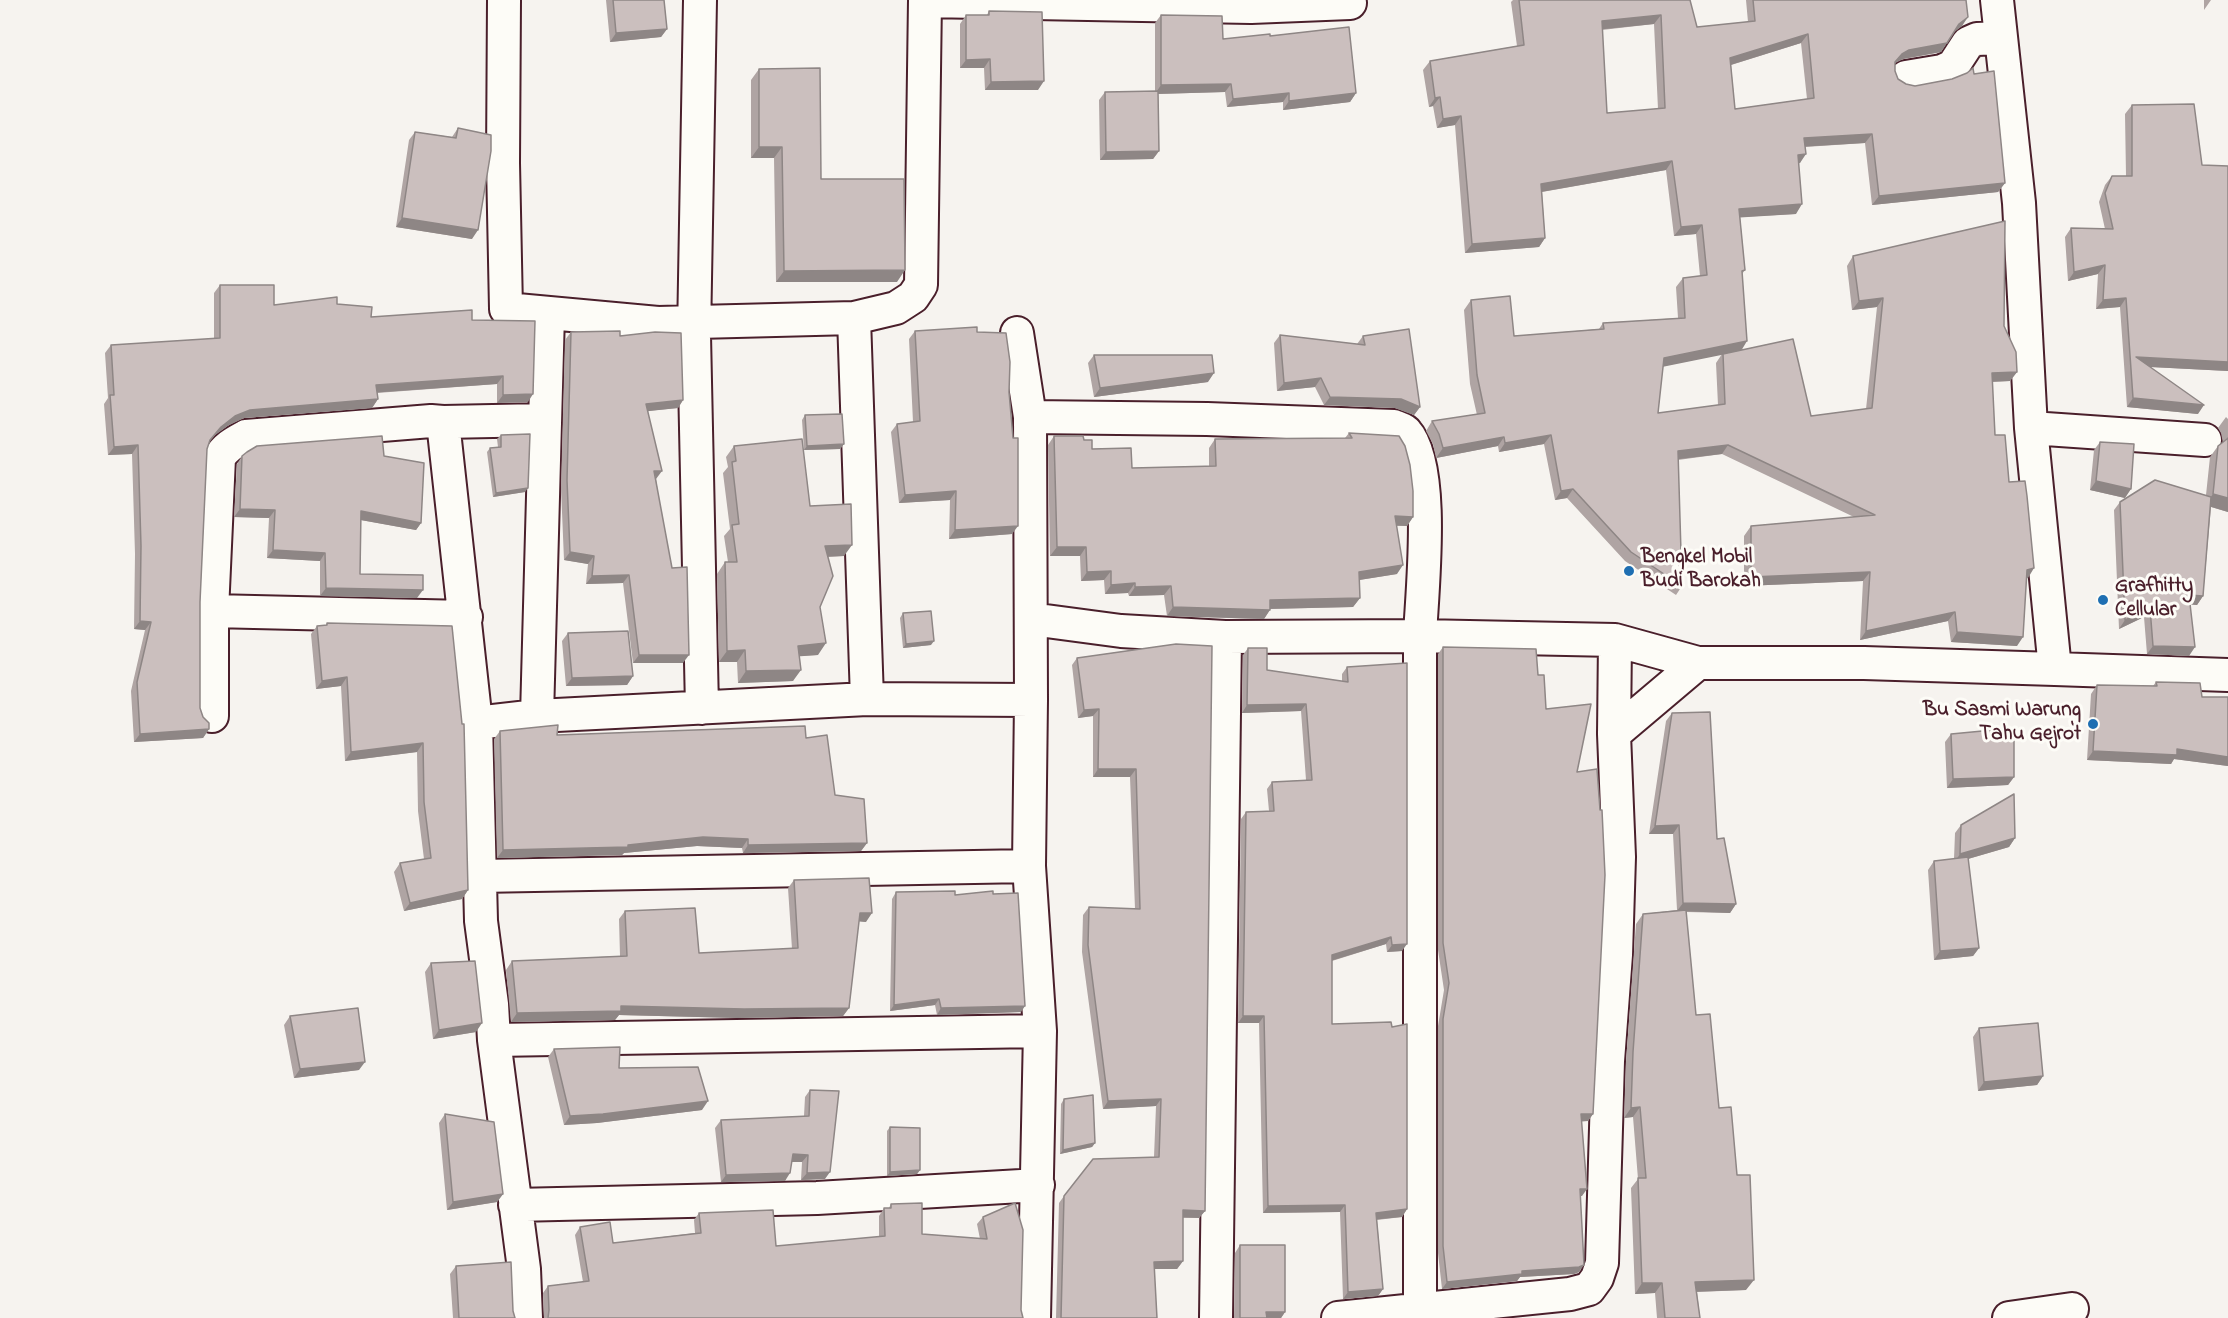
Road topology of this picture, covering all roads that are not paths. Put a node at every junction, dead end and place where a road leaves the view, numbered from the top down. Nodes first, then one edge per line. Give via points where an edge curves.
1 (504, 0) edge
2 (700, 0) edge
3 (925, 0) edge
4 (1997, 0) edge
5 (1350, 3) dead end
6 (2000, 38) junction
7 (1906, 77) dead end
8 (548, 314) junction
9 (855, 318) junction
10 (694, 321) junction
11 (1017, 333) dead end
12 (1030, 417) junction
13 (543, 420) junction
14 (443, 422) junction
15 (2031, 429) junction
16 (2205, 440) dead end
17 (212, 611) junction
18 (466, 617) junction
19 (1030, 620) junction
20 (1420, 636) junction
21 (1225, 637) junction
22 (1615, 640) junction
23 (1698, 663) junction
24 (2055, 669) junction
25 (2228, 675) edge
26 (867, 699) junction
27 (1031, 700) junction
28 (702, 708) junction
29 (212, 716) dead end
30 (537, 716) junction
31 (476, 723) junction
32 (1614, 734) junction
33 (1029, 866) junction
34 (479, 876) junction
35 (1040, 1031) junction
36 (494, 1040) junction
37 (1038, 1185) junction
38 (515, 1205) junction
39 (1420, 1308) junction
40 (2072, 1309) dead end
41 (526, 1318) edge
42 (1034, 1318) edge
43 (1216, 1318) edge
44 (1338, 1318) edge
45 (2009, 1318) edge

1 - 8 street via 506,309
2 - 10 street
3 - 5 street via 1251,8
3 - 9 street via 921,285 914,297 896,308
4 - 6 street
6 - 7 street via 1977,39 1968,43 1953,66
6 - 15 street via 2019,203
8 - 10 street via 658,323
8 - 13 street
9 - 10 street
9 - 26 street
10 - 28 street
11 - 12 street
12 - 19 street
12 - 20 street via 1207,418 1394,426 1405,430 1417,450 1423,484
13 - 14 street
13 - 30 street
14 - 17 street via 246,436 222,452
14 - 18 street
15 - 16 street
15 - 24 street
17 - 18 street
17 - 29 street
18 - 31 street
19 - 21 street via 1121,631
19 - 27 street
20 - 21 street
20 - 22 street
20 - 39 street
21 - 43 street
22 - 23 street
22 - 32 street
23 - 24 street
23 - 32 street
24 - 25 street
26 - 27 street
26 - 28 street
27 - 33 street
28 - 30 street
30 - 31 street
31 - 34 street
32 - 39 street via 1619,857 1616,955 1608,1061 1602,1263 1597,1278 1589,1289 1570,1294
33 - 34 street
33 - 35 street
34 - 36 street
35 - 36 street
35 - 37 street
36 - 38 street
37 - 38 street via 817,1198
37 - 42 street
38 - 41 street
39 - 44 street
40 - 45 street

